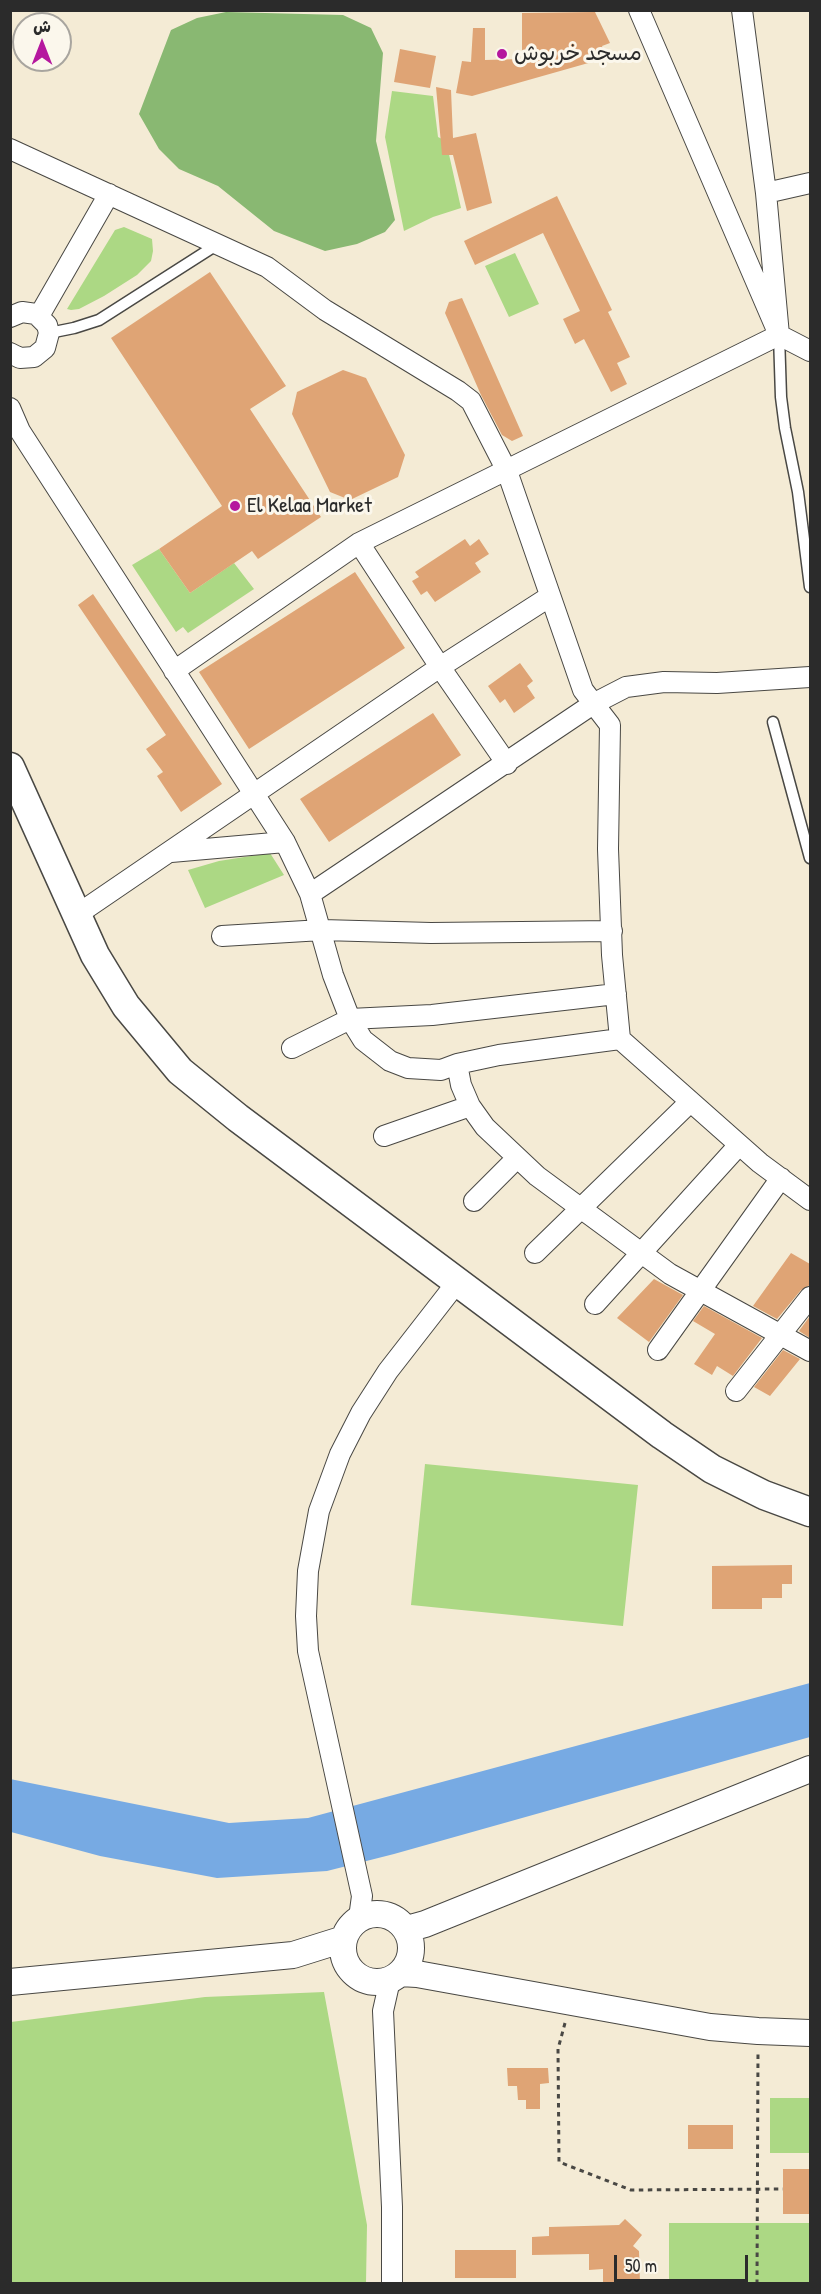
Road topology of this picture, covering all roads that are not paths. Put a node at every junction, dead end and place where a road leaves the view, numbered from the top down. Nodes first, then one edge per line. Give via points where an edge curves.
1 (639, 10) edge
2 (742, 10) edge
3 (10, 149) edge
4 (810, 183) edge
5 (766, 193) junction
6 (110, 194) junction
7 (218, 244) junction
8 (39, 316) junction
9 (10, 317) edge
10 (49, 333) junction
11 (779, 335) junction
12 (810, 351) edge
13 (12, 360) edge
14 (10, 408) edge
15 (507, 471) junction
16 (359, 543) junction
17 (810, 587) edge
18 (549, 597) junction
19 (440, 667) junction
20 (174, 671) junction
21 (810, 677) edge
22 (593, 704) junction
23 (772, 722) dead end
24 (507, 764) junction
25 (10, 767) edge
26 (254, 794) junction
27 (285, 842) junction
28 (169, 852) junction
29 (810, 858) edge
30 (310, 894) junction
31 (78, 914) junction
32 (322, 930) junction
33 (612, 931) junction
34 (222, 936) dead end
35 (616, 994) junction
36 (350, 1019) junction
37 (620, 1039) junction
38 (292, 1048) dead end
39 (457, 1064) junction
40 (690, 1102) junction
41 (470, 1106) junction
42 (384, 1136) dead end
43 (739, 1145) junction
44 (518, 1158) junction
45 (781, 1178) junction
46 (810, 1200) edge
47 (474, 1201) dead end
48 (580, 1208) junction
49 (535, 1254) dead end
50 (641, 1254) junction
51 (458, 1281) junction
52 (701, 1291) junction
53 (810, 1297) edge
54 (596, 1304) dead end
55 (781, 1335) junction
56 (658, 1350) dead end
57 (810, 1351) edge
58 (736, 1391) dead end
59 (810, 1512) edge
60 (810, 1768) edge
61 (364, 1903) junction
62 (406, 1929) junction
63 (344, 1939) junction
64 (293, 1956) junction
65 (395, 1976) junction
66 (359, 1977) junction
67 (10, 1982) edge
68 (810, 2032) edge
69 (393, 2283) edge

1 - 11 street
2 - 5 street
3 - 6 street
4 - 5 street
5 - 11 street
6 - 7 street
6 - 8 street
7 - 10 lane via 99,320
7 - 15 street via 267,267 326,310 471,401
8 - 9 street via 22,312
8 - 10 street
10 - 13 street via 49,341 40,353
11 - 12 street
11 - 15 street
11 - 17 lane via 781,397
14 - 20 street via 20,431
15 - 16 street
15 - 18 street
16 - 19 street
16 - 20 street
18 - 19 street
18 - 22 street via 583,690
19 - 24 street
19 - 26 street
20 - 26 street
21 - 22 street via 664,682 626,687
22 - 24 street
22 - 33 street via 610,725 608,849
23 - 29 lane
24 - 30 street
25 - 31 main road
26 - 27 street
26 - 28 street
27 - 28 street
27 - 30 street
28 - 31 street
30 - 32 street
31 - 51 main road via 95,955 126,1006 180,1071
32 - 33 street
32 - 34 street
32 - 36 street via 333,975
33 - 35 street
35 - 36 street via 432,1015
35 - 37 street
36 - 38 street
36 - 39 street via 363,1040 390,1061 408,1068 441,1071
37 - 39 street
37 - 40 street
39 - 41 street
40 - 43 street
40 - 48 street
41 - 42 street
41 - 44 street via 485,1127
43 - 45 street
43 - 50 street
44 - 47 street
44 - 48 street
45 - 46 street
45 - 52 street
48 - 49 street
48 - 50 street
50 - 52 street
50 - 54 street
51 - 59 main road via 662,1435 712,1468 764,1495
51 - 61 street via 388,1371 361,1413 340,1454 319,1511 308,1570 307,1640 314,1683
52 - 55 street
52 - 56 street
53 - 55 street
55 - 57 street
55 - 58 street
60 - 62 street
61 - 62 street via 394,1917
61 - 63 street
62 - 65 street via 412,1948 406,1966
63 - 64 street
63 - 66 street via 345,1960
64 - 66 street
64 - 67 street
65 - 66 street via 379,1982
65 - 68 street via 417,1974 677,2021 758,2031
65 - 69 street via 383,2011

